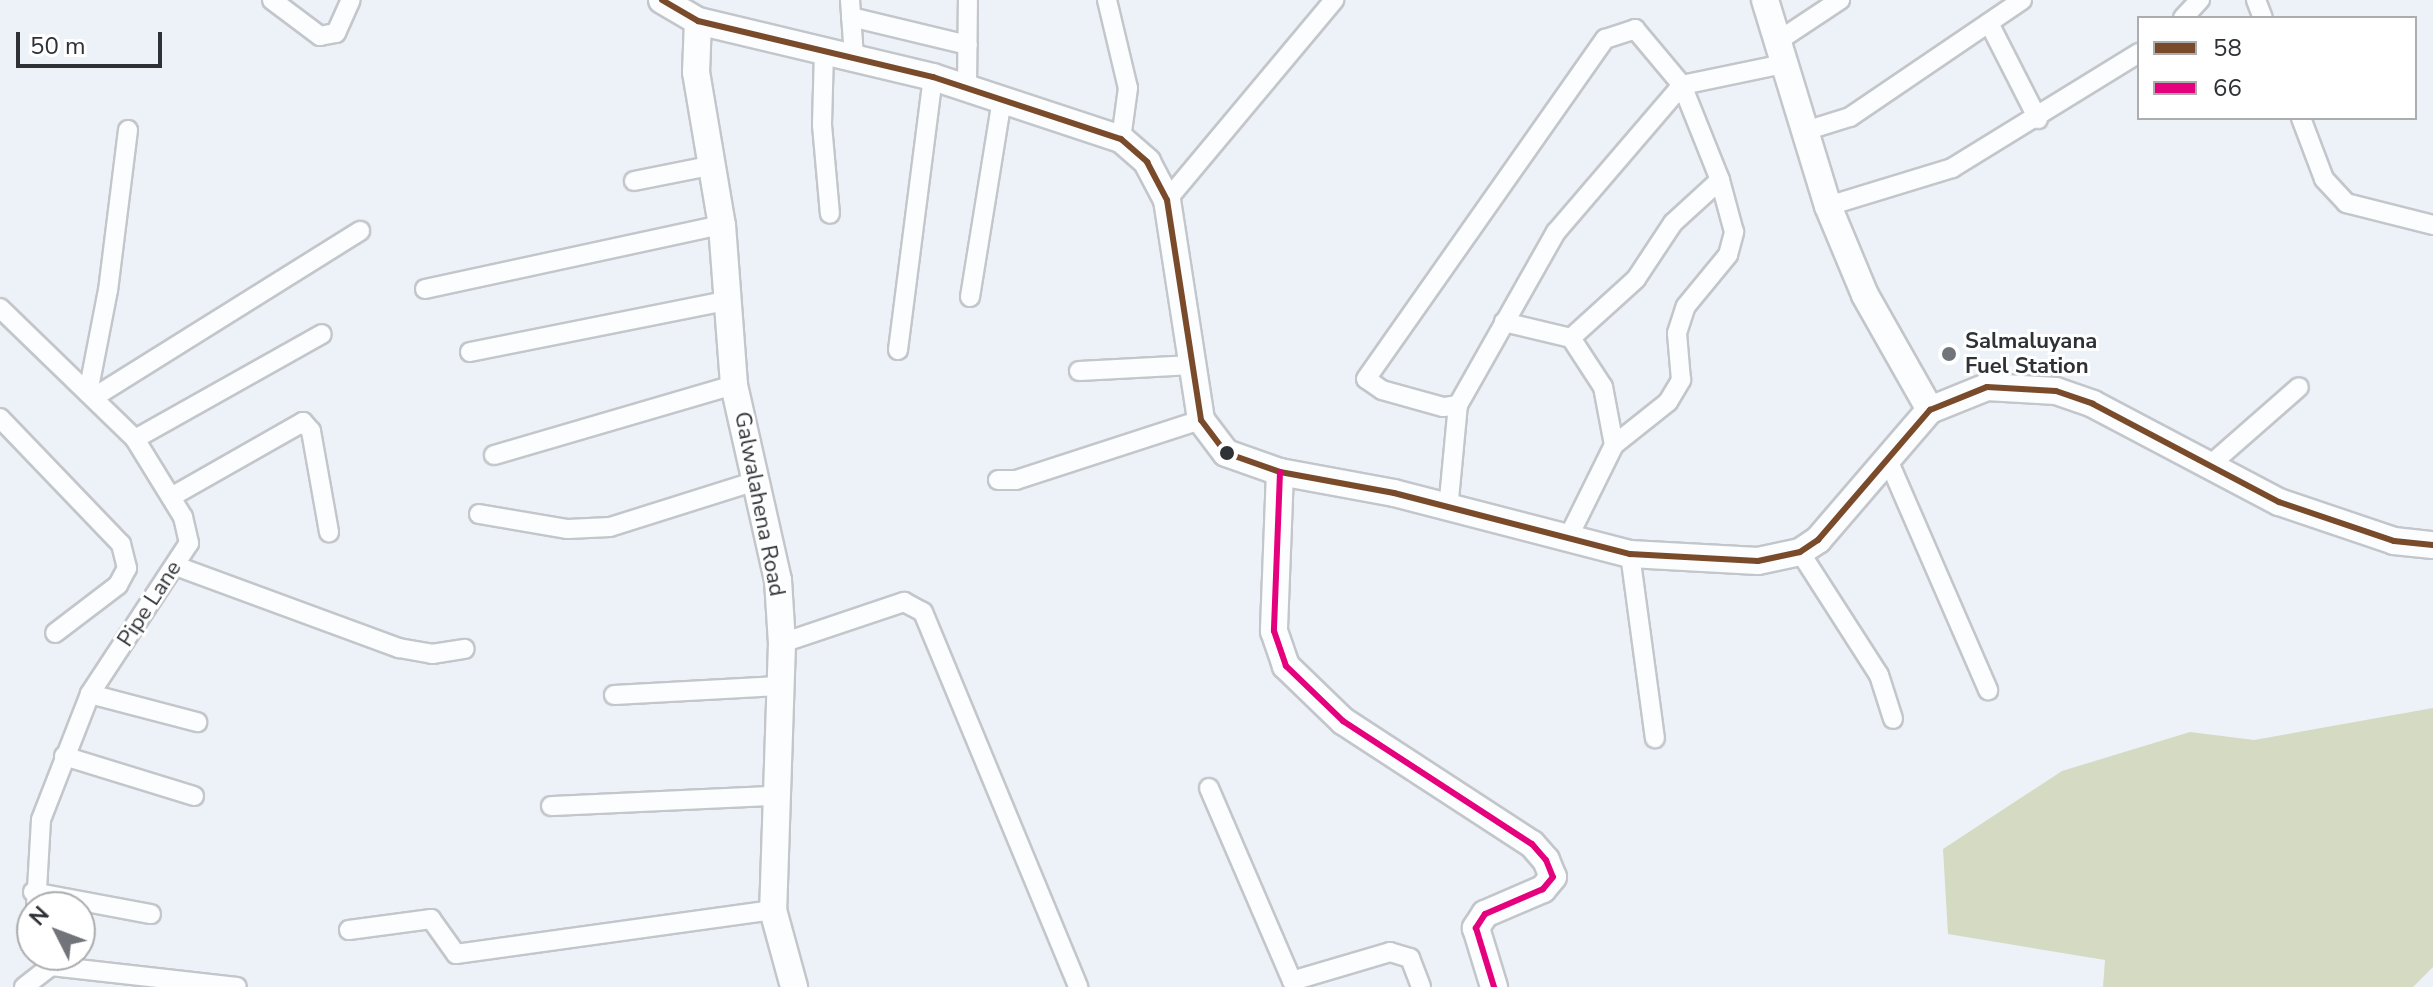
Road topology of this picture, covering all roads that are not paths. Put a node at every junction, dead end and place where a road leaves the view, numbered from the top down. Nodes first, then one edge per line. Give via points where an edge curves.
1 (272, 0) edge
2 (351, 0) edge
3 (662, 0) edge
4 (968, 0) edge
5 (1107, 0) edge
6 (1765, 0) edge
7 (1840, 0) edge
8 (2022, 0) edge
9 (2200, 0) edge
10 (1323, 4) edge
11 (851, 9) edge
12 (2185, 16) edge
13 (698, 21) junction
14 (1989, 23) junction
15 (968, 45) junction
16 (1785, 51) junction
17 (824, 52) junction
18 (2137, 54) edge
19 (854, 57) junction
20 (933, 77) junction
21 (1682, 85) junction
22 (967, 89) junction
23 (1002, 100) junction
24 (2038, 119) junction
25 (2302, 120) edge
26 (128, 130) dead end
27 (1805, 131) junction
28 (1121, 139) junction
29 (709, 166) junction
30 (1720, 180) junction
31 (634, 181) dead end
32 (1167, 200) junction
33 (1828, 206) junction
34 (830, 214) dead end
35 (722, 225) junction
36 (2433, 225) edge
37 (360, 231) dead end
38 (425, 289) dead end
39 (970, 297) dead end
40 (726, 301) junction
41 (0, 308) edge
42 (1504, 322) junction
43 (322, 334) dead end
44 (1571, 338) junction
45 (898, 350) dead end
46 (470, 352) dead end
47 (1193, 365) junction
48 (1079, 371) dead end
49 (734, 385) junction
50 (2299, 387) dead end
51 (88, 393) junction
52 (1458, 405) junction
53 (1930, 410) junction
54 (0, 418) edge
55 (1201, 420) junction
56 (135, 439) junction
57 (1614, 445) junction
58 (494, 455) dead end
59 (1889, 462) junction
60 (2210, 465) junction
61 (1280, 472) junction
62 (998, 480) dead end
63 (756, 481) junction
64 (171, 497) junction
65 (1448, 510) junction
66 (479, 514) dead end
67 (329, 532) dead end
68 (1567, 540) junction
69 (2433, 545) edge
70 (1800, 552) junction
71 (1630, 554) junction
72 (176, 566) junction
73 (55, 633) dead end
74 (782, 643) junction
75 (465, 649) dead end
76 (779, 686) junction
77 (1988, 690) dead end
78 (90, 694) junction
79 (614, 695) dead end
80 (1893, 719) dead end
81 (197, 722) dead end
82 (1655, 738) dead end
83 (64, 756) junction
84 (1209, 788) dead end
85 (194, 796) dead end
86 (772, 796) junction
87 (551, 806) dead end
88 (35, 891) edge
89 (96, 907) edge
90 (773, 910) junction
91 (151, 914) dead end
92 (349, 930) dead end
93 (96, 968) edge
94 (39, 971) edge
95 (24, 987) edge
96 (237, 987) edge
97 (794, 987) edge
98 (1078, 987) edge
99 (1421, 987) edge
100 (1494, 987) edge

1 - 2 street via 320,36 336,33
3 - 13 street
4 - 15 street
5 - 28 street via 1128,88
6 - 16 street
7 - 16 street
8 - 14 street
9 - 12 street
10 - 32 street
11 - 15 street
11 - 19 street
13 - 17 street
13 - 29 street, Galwalahena Road via 696,72
14 - 24 street
14 - 27 street via 1850,117
15 - 22 street
16 - 21 street
16 - 27 street
17 - 19 street
17 - 34 street via 822,125
18 - 24 street
19 - 20 street
20 - 22 street
20 - 45 street
21 - 30 street
21 - 42 street via 1556,232
21 - 52 street via 1635,29 1605,39 1366,379 1382,390 1443,407
22 - 23 street
23 - 28 street
23 - 39 street
24 - 33 street via 1952,168
25 - 36 street via 2324,179 2346,203
26 - 51 street via 108,290
27 - 33 street
28 - 32 street via 1147,162
29 - 31 street
29 - 35 street, Galwalahena Road
30 - 44 street via 1673,223 1636,279
30 - 57 street via 1734,232 1728,255 1686,306 1677,333 1681,380 1668,402
32 - 47 street
33 - 53 street via 1865,295
35 - 38 street
35 - 40 street, Galwalahena Road
37 - 51 street via 99,394
40 - 46 street
40 - 49 street, Galwalahena Road
41 - 51 street, Pipe Lane
42 - 44 street
42 - 52 street
43 - 56 street
44 - 57 street via 1603,387
47 - 48 street
47 - 55 street
49 - 58 street
49 - 63 street, Galwalahena Road
50 - 60 street
51 - 56 street, Pipe Lane
52 - 65 street
53 - 59 street
53 - 60 street via 1987,387 2056,391
54 - 73 street via 121,544 127,568 118,585
55 - 61 street via 1226,453
55 - 62 street via 1016,480
56 - 64 street, Pipe Lane
57 - 68 street
59 - 70 street
59 - 77 street
60 - 69 street via 2279,502 2394,541
61 - 65 street via 1394,493
61 - 100 street via 1274,631 1286,666 1343,721 1532,844 1546,860 1553,877 1543,889 1485,914 1476,928
63 - 66 street via 610,527 568,529
63 - 74 street, Galwalahena Road via 778,580
64 - 67 street via 303,422 311,431
64 - 72 street, Pipe Lane via 189,543
65 - 68 street
68 - 71 street
70 - 71 street via 1758,561
70 - 80 street via 1879,675
71 - 82 street
72 - 75 street via 399,648 432,654
72 - 78 street, Pipe Lane
74 - 76 street, Galwalahena Road
74 - 98 street via 904,602 923,612
76 - 79 street
76 - 86 street, Galwalahena Road
78 - 81 street
78 - 83 street, Pipe Lane
83 - 85 street
83 - 88 street, Pipe Lane via 41,820
84 - 99 street via 1292,981 1390,952 1410,958
86 - 87 street
86 - 90 street, Galwalahena Road
89 - 91 street
90 - 92 street via 456,954 431,919
90 - 97 street, Galwalahena Road
93 - 96 street
94 - 95 street

